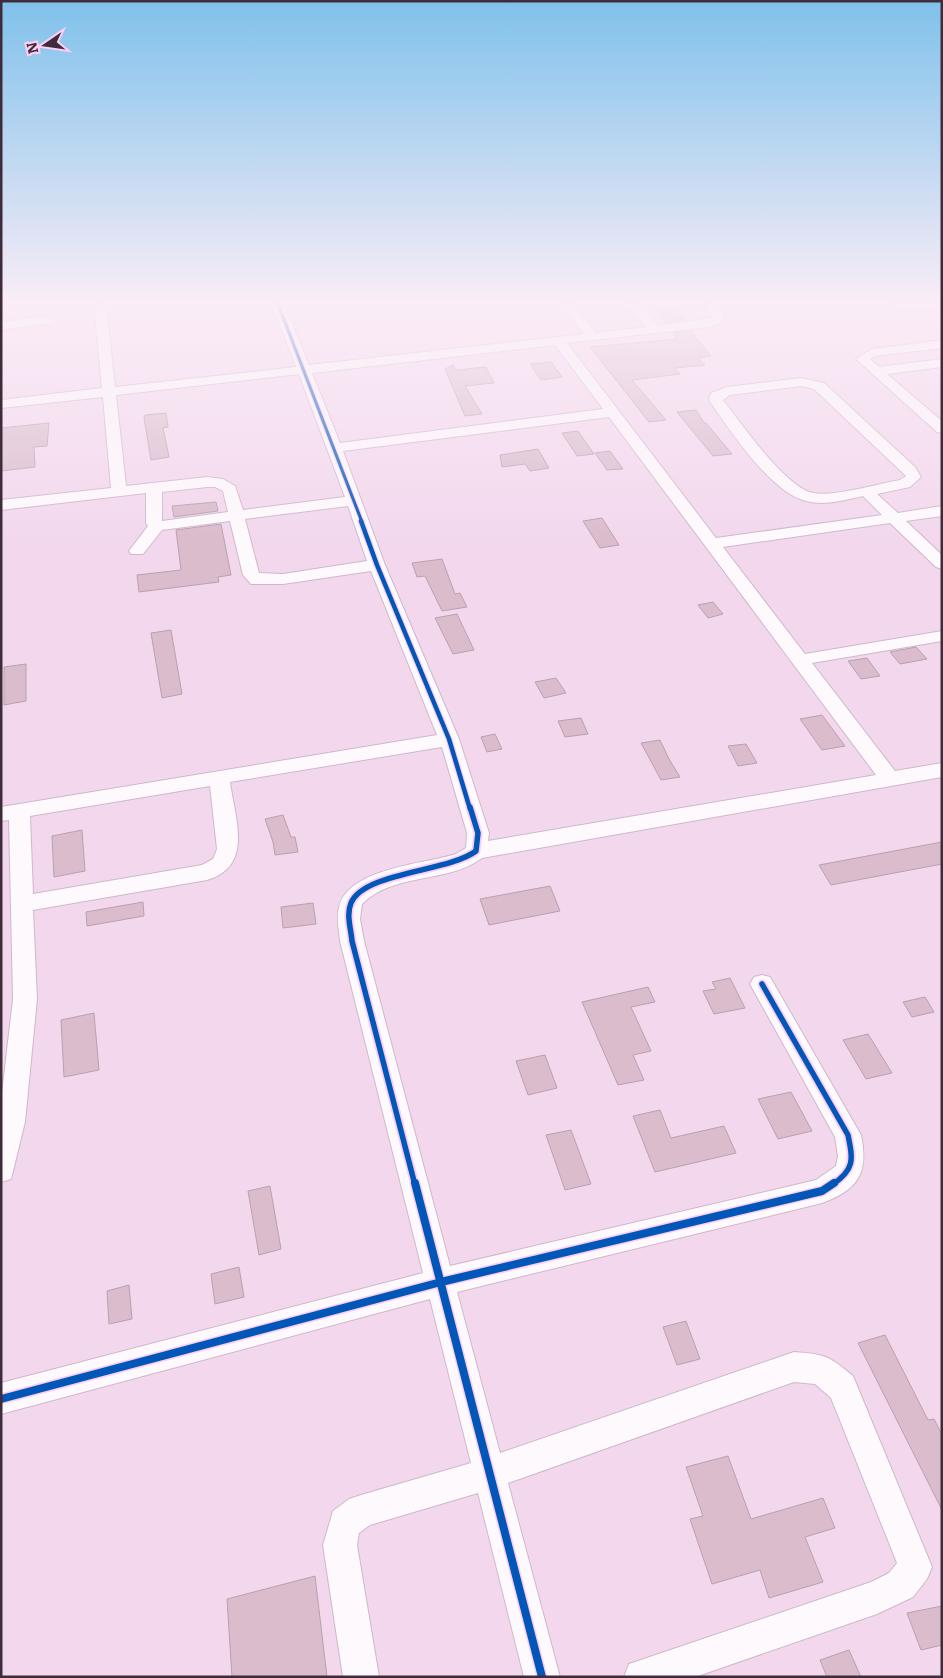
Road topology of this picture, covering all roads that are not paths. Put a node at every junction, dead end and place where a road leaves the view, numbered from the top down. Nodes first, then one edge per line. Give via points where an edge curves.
1 (109, 382) edge
2 (186, 382) edge
3 (308, 382) edge
4 (590, 382) edge
5 (798, 382) edge
6 (802, 382) edge
7 (889, 382) edge
8 (110, 391) junction
9 (1, 404) edge
10 (612, 412) junction
11 (942, 429) edge
12 (335, 448) junction
13 (154, 487) junction
14 (119, 491) junction
15 (866, 492) junction
16 (353, 501) junction
17 (1, 506) edge
18 (942, 511) edge
19 (237, 516) junction
20 (894, 518) junction
21 (157, 526) junction
22 (711, 544) junction
23 (137, 551) dead end
24 (377, 564) junction
25 (942, 564) edge
26 (942, 636) edge
27 (799, 660) junction
28 (449, 739) junction
29 (942, 770) edge
30 (219, 778) junction
31 (890, 779) junction
32 (10, 813) edge
33 (476, 851) junction
34 (23, 904) junction
35 (762, 984) dead end
36 (1, 1170) edge
37 (441, 1282) junction
38 (1, 1399) edge
39 (490, 1473) junction
40 (361, 1677) edge
41 (542, 1677) edge
42 (642, 1677) edge

1 - 8 street
2 - 8 street
3 - 12 street
4 - 10 street
5 - 15 street via 727,391 716,396 716,400 783,483 798,494 817,498
6 - 15 street via 819,386 904,462 914,477 905,484
7 - 11 street
8 - 9 street
8 - 14 street
10 - 12 street
10 - 22 street
12 - 16 street
13 - 14 street
13 - 19 street via 218,482 230,489
13 - 21 street via 154,523
14 - 17 street
15 - 20 street
16 - 19 street
16 - 24 street
18 - 20 street
19 - 21 street
19 - 24 street via 251,575 257,580
20 - 22 street
20 - 25 street
21 - 23 street
22 - 27 street
24 - 28 street
26 - 27 street
27 - 31 street
28 - 30 street
28 - 33 street via 478,833
29 - 31 street
30 - 32 street
30 - 34 street via 228,849 221,864 207,872
31 - 33 street
32 - 34 street
33 - 37 street via 463,860 402,875 365,889 353,899 349,914 352,941
34 - 36 street via 26,999 12,1122
35 - 37 street via 848,1135 854,1160 846,1176 822,1191
37 - 38 street
37 - 39 street
39 - 40 street via 361,1511 345,1523 340,1545
39 - 41 street
39 - 42 street via 794,1367 821,1369 842,1387 915,1567 901,1585 877,1597

